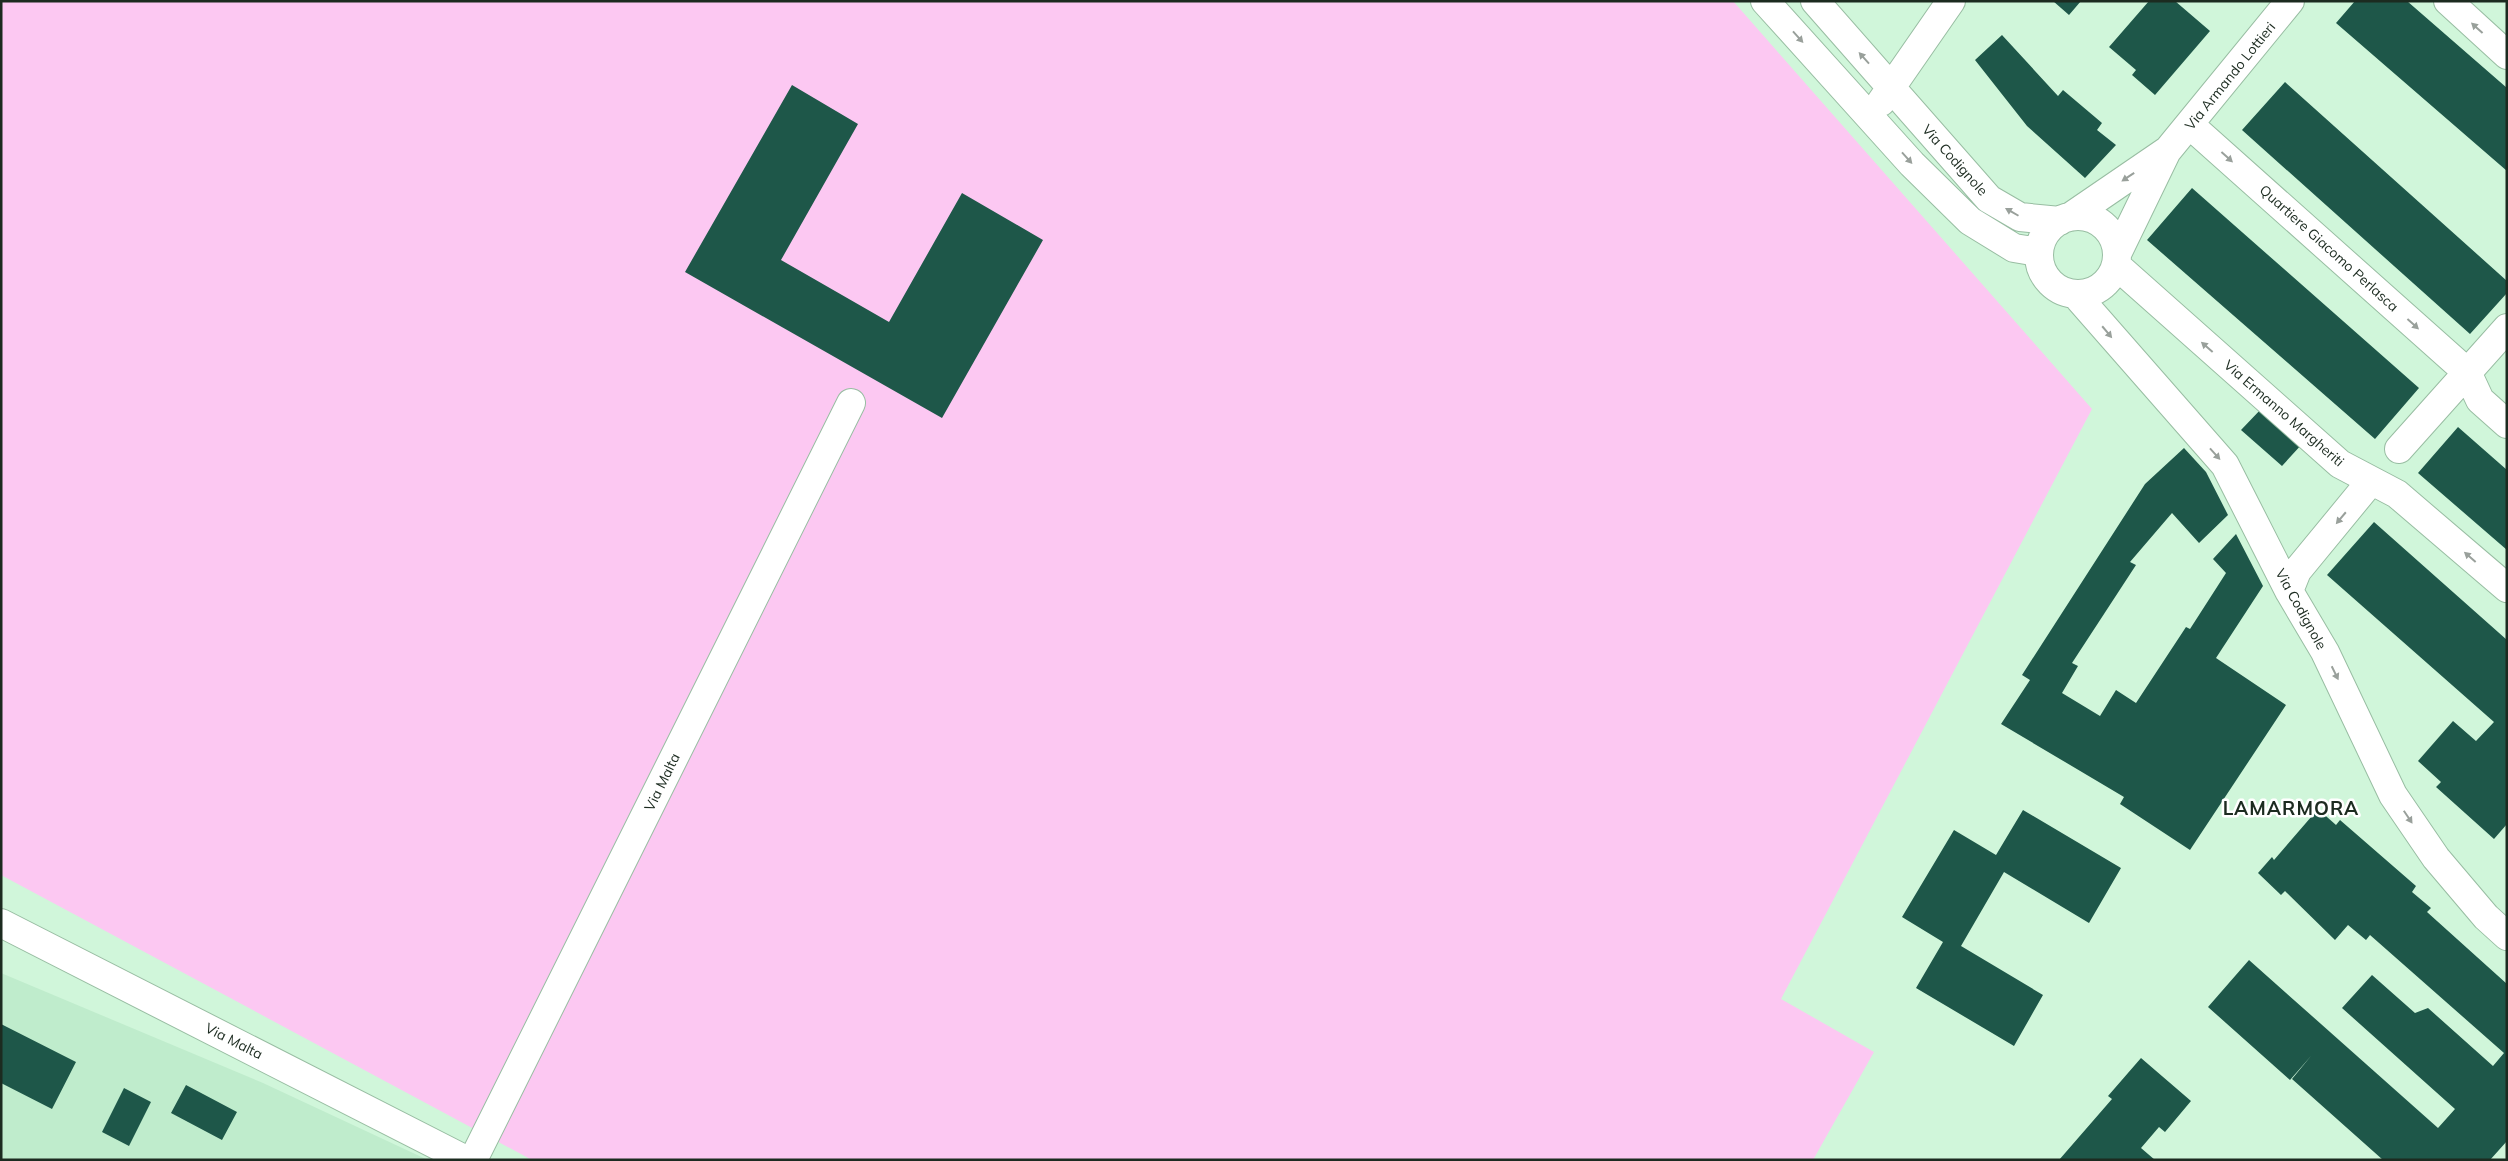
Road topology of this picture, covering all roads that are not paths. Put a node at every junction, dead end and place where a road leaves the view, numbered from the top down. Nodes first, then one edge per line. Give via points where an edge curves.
1 (1765, 1) edge
2 (1815, 1) edge
3 (1951, 1) edge
4 (2290, 1) edge
5 (2448, 1) edge
6 (2507, 55) edge
7 (1890, 88) junction
8 (1870, 118) junction
9 (2190, 125) junction
10 (2168, 150) junction
11 (2065, 219) junction
12 (2039, 252) junction
13 (2117, 259) junction
14 (2076, 295) junction
15 (2507, 328) edge
16 (2467, 372) junction
17 (851, 403) dead end
18 (2507, 424) edge
19 (2399, 449) dead end
20 (2372, 481) junction
21 (2507, 588) edge
22 (2289, 591) junction
23 (1, 923) edge
24 (2507, 936) edge
25 (466, 1160) edge
26 (473, 1160) edge

1 -> 8 street
7 -> 2 street, Via Codignole
3 - 7 street
4 - 9 street, Via Armando Lottieri
6 -> 5 street
7 - 8 street
11 -> 7 street, Via Codignole via 2020,217 1989,199
8 -> 12 street via 1970,221 2014,248
9 - 10 street, Via Armando Lottieri
9 -> 16 street, Quartiere Giacomo Perlasca
10 -> 11 street, Via Armando Lottieri
10 - 13 street, Via Armando Lottieri
11 - 12 street via 2042,239
11 - 13 street via 2092,219 2102,224 2115,242
12 - 14 street via 2040,264 2053,286
13 - 14 street via 2110,277 2101,287
20 -> 13 street, Via Ermanno Margheriti via 2340,464
14 -> 22 street, Via Codignole via 2225,465
15 - 16 street
16 - 18 street, Quartiere Giacomo Perlasca via 2480,400
16 - 19 street
17 - 26 street, Via Malta
21 -> 20 street, Via Ermanno Margheriti via 2397,494
20 -> 22 street via 2297,571
22 -> 24 street, Via Codignole via 2325,652 2393,795 2436,858 2486,917
23 - 25 street, Via Malta

